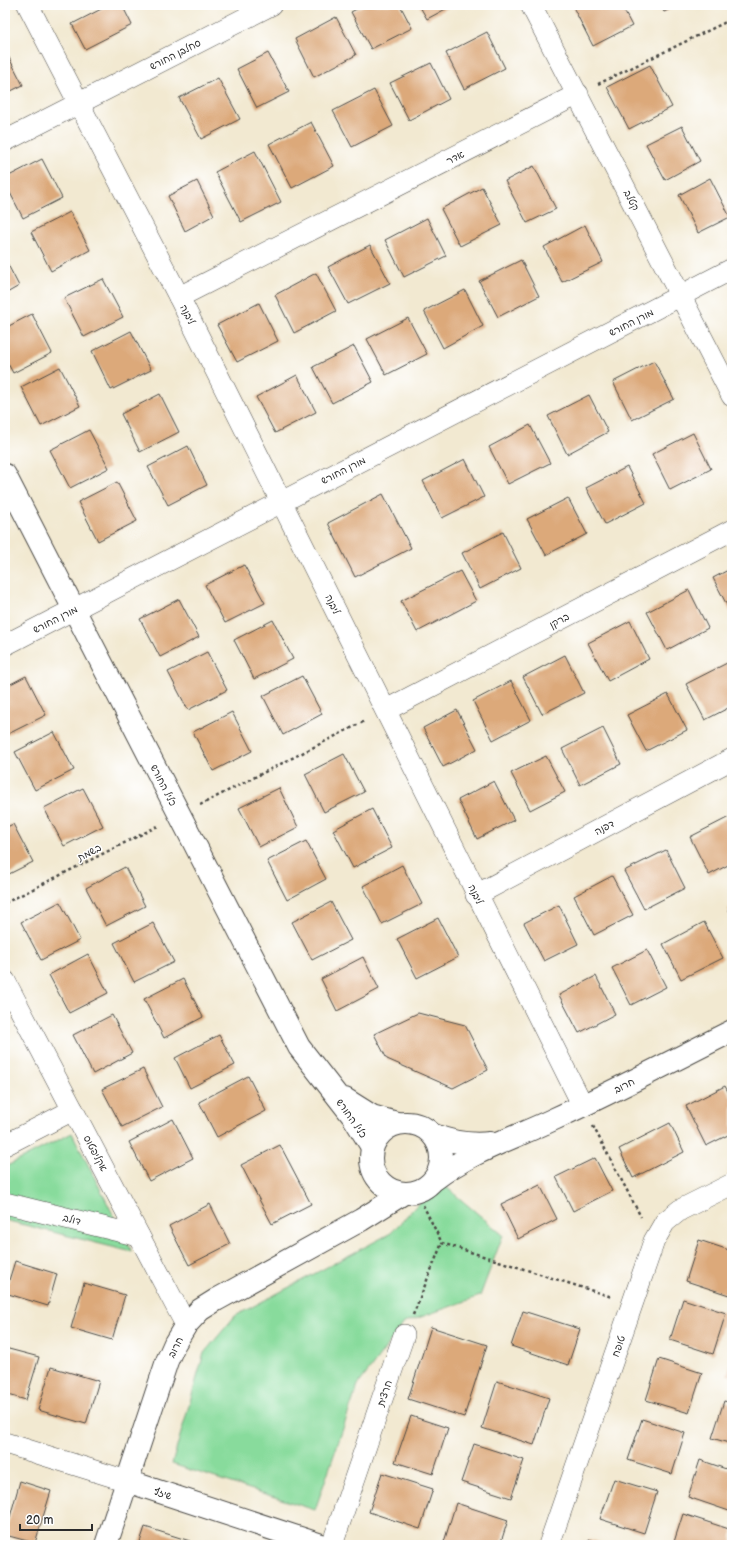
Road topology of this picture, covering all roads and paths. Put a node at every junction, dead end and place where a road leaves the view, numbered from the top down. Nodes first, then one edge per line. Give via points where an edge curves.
1 (28, 5) edge
2 (271, 5) edge
3 (531, 5) edge
4 (732, 19) edge
5 (578, 94) junction
6 (79, 103) junction
7 (5, 141) edge
8 (732, 269) edge
9 (681, 296) junction
10 (179, 297) junction
11 (732, 396) edge
12 (5, 475) edge
13 (282, 502) junction
14 (732, 530) edge
15 (73, 610) junction
16 (5, 645) edge
17 (386, 710) junction
18 (732, 759) edge
19 (180, 815) junction
20 (476, 895) junction
21 (5, 903) edge
22 (5, 981) edge
23 (732, 1031) edge
24 (332, 1089) junction
25 (583, 1106) junction
26 (73, 1110) junction
27 (397, 1123) junction
28 (434, 1135) junction
29 (515, 1138) junction
30 (5, 1145) edge
31 (372, 1147) junction
32 (375, 1175) junction
33 (435, 1179) junction
34 (732, 1184) edge
35 (410, 1193) junction
36 (5, 1202) edge
37 (344, 1230) junction
38 (140, 1236) junction
39 (654, 1241) junction
40 (442, 1243) junction
41 (633, 1303) junction
42 (186, 1324) junction
43 (404, 1335) joint
44 (5, 1443) edge
45 (127, 1481) junction
46 (106, 1545) edge
47 (321, 1545) edge
48 (332, 1545) edge
49 (549, 1545) edge

1 - 6 street
2 - 6 street, סחלבן החורש
3 - 5 street, קטלב
4 - 5 path
5 - 9 street, קטלב
5 - 10 street, אדר
6 - 7 street, סחלבן החורש
6 - 10 street, ליבנה
8 - 9 street, מורן החורש
9 - 11 street, קטלב
9 - 13 street, מורן החורש
10 - 13 street, ליבנה
12 - 15 street, כליל החורש
13 - 15 street, מורן החורש
13 - 17 street, ליבנה
14 - 17 street, ברקן
15 - 16 street, מורן החורש
15 - 19 street, כליל החורש
17 - 19 path, בשמת
17 - 20 street, ליבנה
18 - 20 street, דפנה
19 - 21 path, בשמת
19 - 24 street, כליל החורש via 300,1047
20 - 25 street, ליבנה
22 - 26 street, אקליפטוס
23 - 25 street, חרוב
24 - 27 street, כליל החורש via 372,1116
24 - 31 street, כליל החורש via 352,1114
25 - 29 street, חרוב
25 - 39 path
26 - 30 street
26 - 38 street, אקליפטוס
27 - 28 street via 418,1124
27 - 31 street via 382,1132
28 - 29 street, חרוב via 451,1142 469,1144
28 - 33 street via 440,1145 442,1157
29 - 33 street, חרוב via 462,1160
31 - 32 street via 372,1166
32 - 35 street via 393,1190
32 - 37 street, חרוב via 365,1206
33 - 35 street via 426,1187
34 - 39 street, טופח via 680,1210 665,1222
35 - 37 street, חרוב
35 - 40 path
36 - 38 street, דולב
37 - 42 street, חרוב via 216,1300 200,1310
38 - 42 street, אקליפטוס
39 - 41 street, טופח
40 - 41 path
40 - 43 path
41 - 49 street, טופח
42 - 45 street, חרוב via 167,1361
43 - 48 street, חרצית
44 - 45 street, שיזף
45 - 46 street, חרוב
45 - 47 street, שיזף

